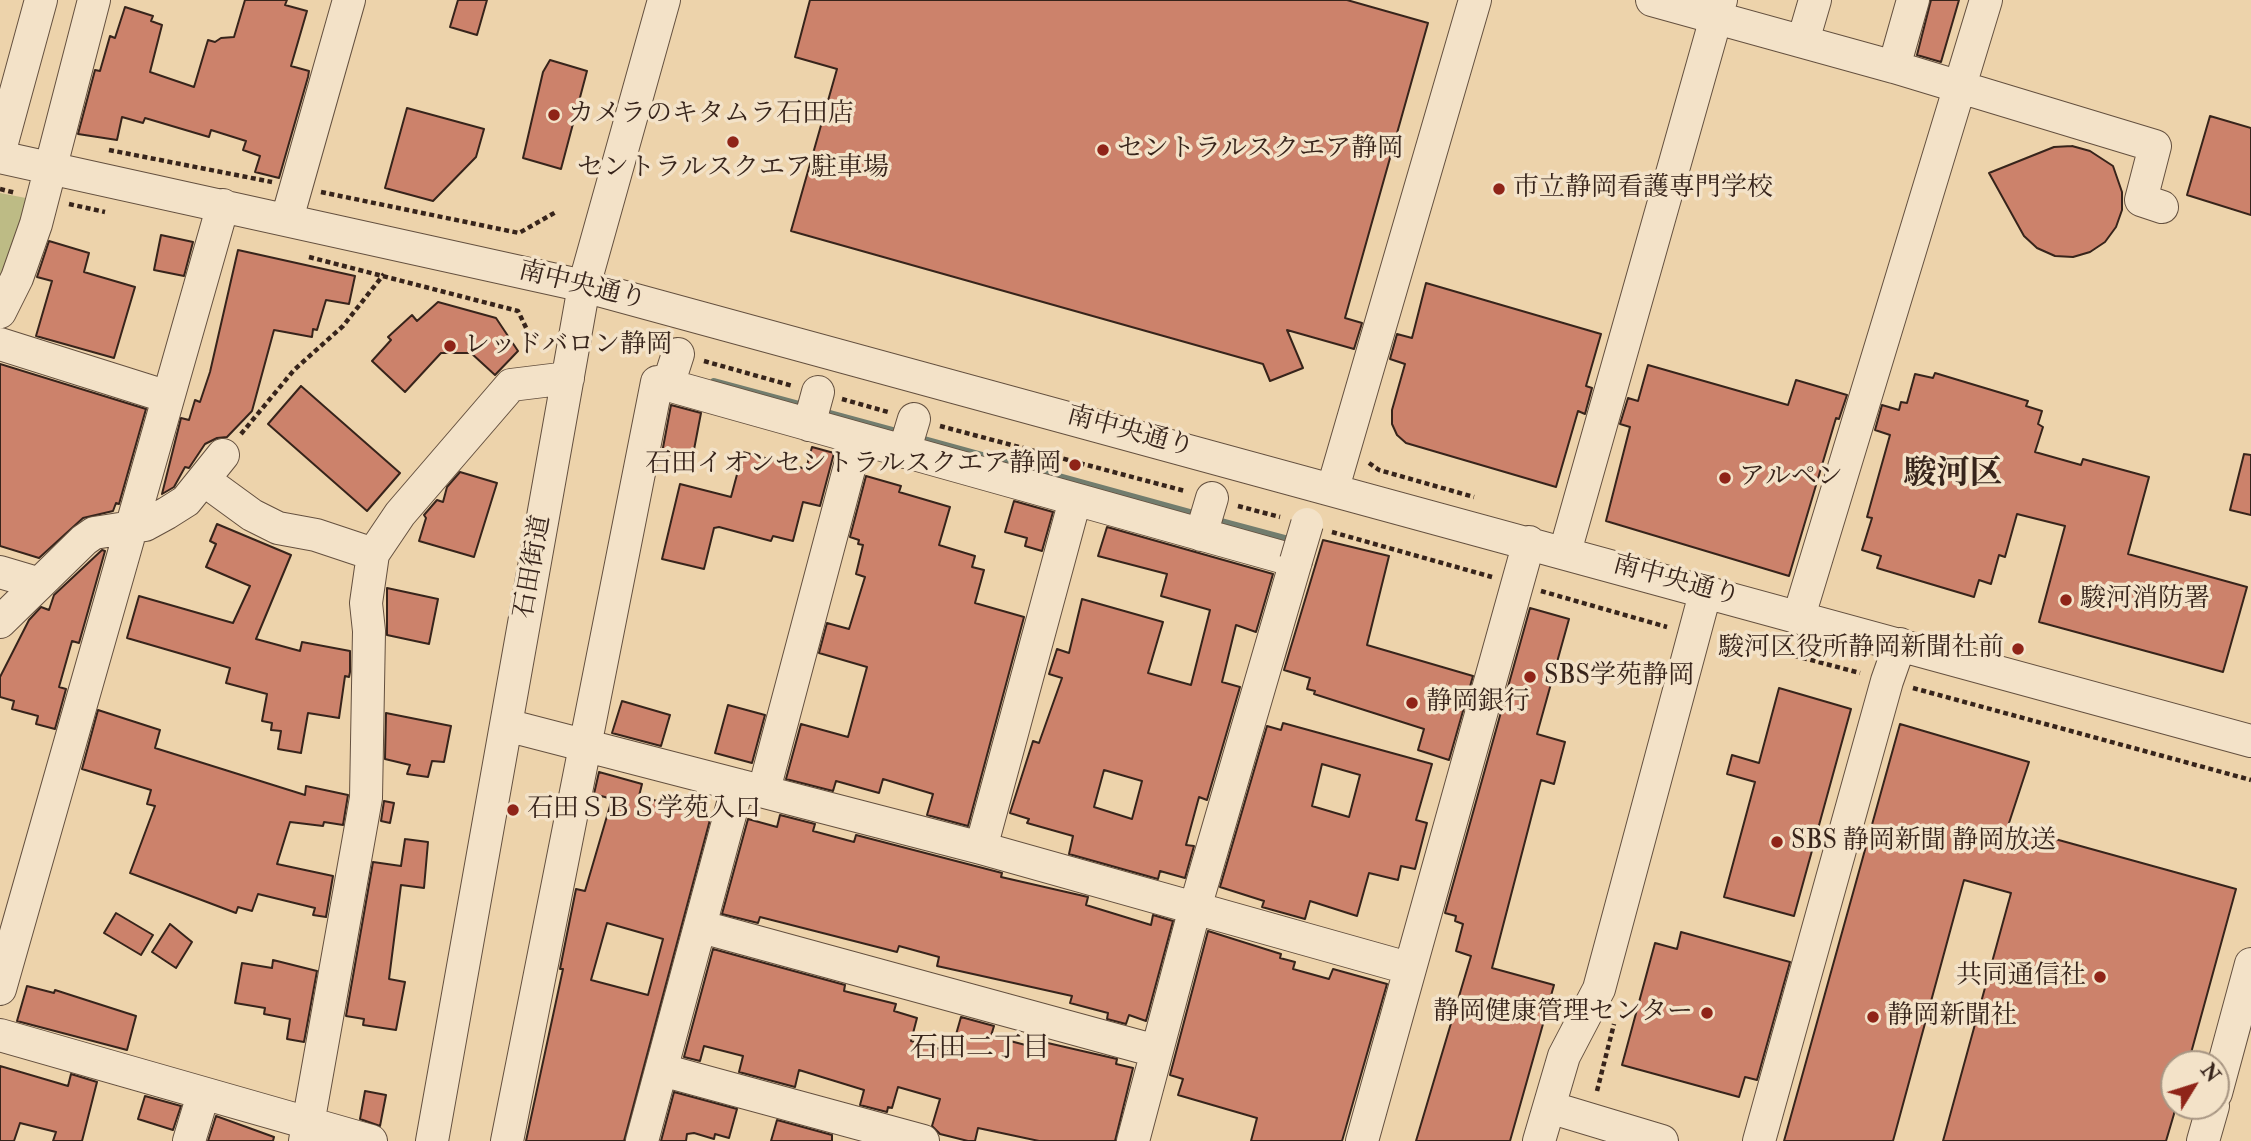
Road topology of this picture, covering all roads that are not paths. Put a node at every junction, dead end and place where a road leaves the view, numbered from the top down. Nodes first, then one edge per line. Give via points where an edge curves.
1 (41, 0) edge
2 (94, 0) edge
3 (349, 0) edge
4 (664, 0) edge
5 (1475, 0) edge
6 (1653, 0) edge
7 (1815, 0) edge
8 (1913, 0) edge
9 (1986, 0) edge
10 (1718, 8) edge
11 (1803, 41) junction
12 (1894, 67) junction
13 (1960, 88) junction
14 (0, 150) edge
15 (0, 158) edge
16 (50, 167) junction
17 (223, 205) junction
18 (2162, 207) dead end
19 (287, 219) junction
20 (584, 286) junction
21 (0, 312) edge
22 (0, 344) edge
23 (678, 354) dead end
24 (568, 378) junction
25 (668, 385) junction
26 (818, 392) dead end
27 (168, 397) junction
28 (914, 419) dead end
29 (809, 425) junction
30 (857, 439) junction
31 (904, 452) junction
32 (223, 455) road end
33 (204, 480) junction
34 (1326, 486) junction
35 (1212, 498) dead end
36 (1076, 500) junction
37 (131, 526) junction
38 (1201, 535) junction
39 (1529, 542) junction
40 (1565, 552) junction
41 (373, 554) junction
42 (1296, 561) junction
43 (0, 572) edge
44 (37, 583) junction
45 (1706, 590) junction
46 (1799, 616) junction
47 (0, 622) edge
48 (1900, 644) junction
49 (506, 725) junction
50 (2251, 741) edge
51 (582, 747) junction
52 (751, 787) junction
53 (981, 848) junction
54 (1195, 908) junction
55 (702, 927) junction
56 (2251, 964) edge
57 (1408, 968) junction
58 (0, 989) edge
59 (0, 1035) edge
60 (2228, 1050) edge
61 (1156, 1051) junction
62 (662, 1070) junction
63 (203, 1095) junction
64 (1549, 1107) junction
65 (2209, 1120) edge
66 (305, 1132) edge
67 (189, 1141) edge
68 (371, 1141) edge
69 (432, 1141) edge
70 (507, 1141) edge
71 (642, 1141) edge
72 (923, 1141) edge
73 (1133, 1141) edge
74 (1362, 1141) edge
75 (1539, 1141) edge
76 (1662, 1141) edge
77 (1759, 1141) edge
78 (2203, 1141) edge

1 - 14 street
2 - 16 street
3 - 19 street
4 - 20 street, 石田街道
5 - 34 street
6 - 10 street
7 - 11 street
8 - 12 street
9 - 13 street
10 - 11 street
10 - 40 street
11 - 12 street
12 - 13 street
13 - 18 street via 2155,146 2141,200
13 - 46 street
15 - 16 street, 南中央通り
16 - 17 street, 南中央通り
16 - 21 street via 17,278
17 - 19 street, 南中央通り
17 - 27 street
19 - 20 street, 南中央通り
20 - 24 street, 石田街道
20 - 34 street, 南中央通り
22 - 27 street
23 - 25 street
24 - 41 street via 511,385 400,514
24 - 49 street, 石田街道
25 - 29 street
25 - 51 street via 657,382
26 - 29 street
27 - 37 street
28 - 31 street
29 - 30 street
30 - 31 street
30 - 52 street
31 - 36 street
32 - 33 street
33 - 37 street via 186,501 167,513 145,525
33 - 41 street via 252,516 278,528
34 - 39 street, 南中央通り
34 - 42 street, bridge via 1307,524
35 - 38 street
36 - 38 street
36 - 53 street
37 - 44 street via 94,533
37 - 58 street
38 - 42 street
39 - 40 street, 南中央通り
39 - 57 street
40 - 45 street, 南中央通り
41 - 66 street via 366,603 366,798
42 - 54 street
43 - 44 street
44 - 47 street
45 - 46 street, 南中央通り
45 - 64 street via 1599,989 1564,1056
46 - 48 street, 南中央通り
48 - 50 street, 南中央通り
48 - 77 street
49 - 51 street
49 - 69 street, 石田街道
51 - 52 street
51 - 70 street
52 - 53 street
52 - 55 street
53 - 54 street
54 - 57 street
54 - 61 street
55 - 61 street
55 - 62 street
56 - 60 street
57 - 74 street
59 - 63 street
61 - 73 street
62 - 71 street
62 - 72 street
63 - 66 street
63 - 67 street
64 - 75 street
64 - 76 street
65 - 78 street
66 - 68 street

